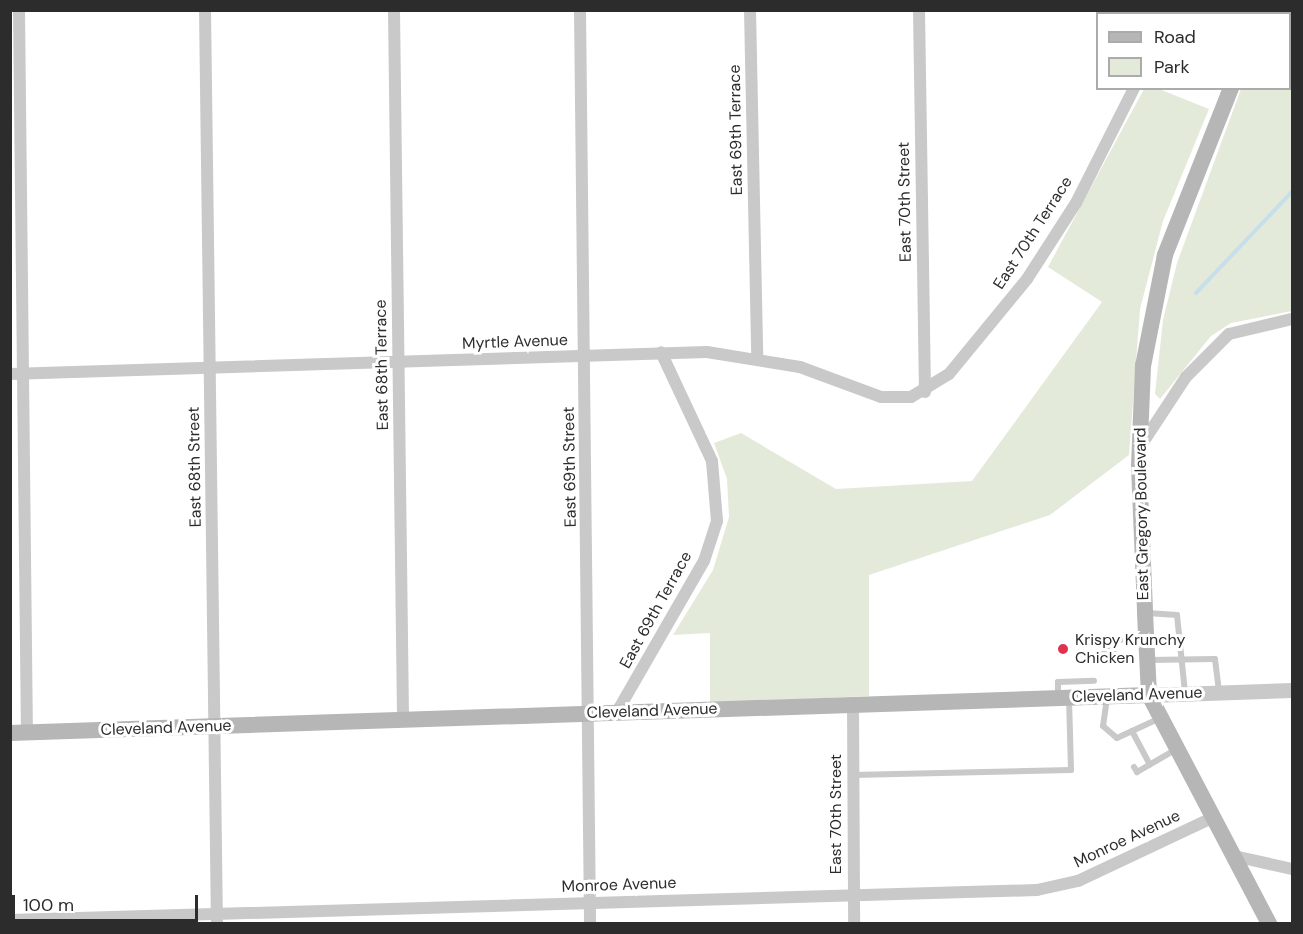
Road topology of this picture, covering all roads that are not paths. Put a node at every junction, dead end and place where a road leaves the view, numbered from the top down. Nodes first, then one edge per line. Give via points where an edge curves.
1 (19, 10) edge
2 (205, 10) edge
3 (394, 10) edge
4 (580, 10) edge
5 (750, 10) edge
6 (919, 10) edge
7 (1133, 90) edge
8 (1229, 90) edge
9 (1293, 319) edge
10 (662, 352) junction
11 (585, 356) junction
12 (758, 357) junction
13 (398, 363) junction
14 (210, 368) junction
15 (10, 374) edge
16 (24, 374) junction
17 (926, 392) junction
18 (1139, 447) junction
19 (1145, 613) junction
20 (1146, 638) junction
21 (1114, 644) junction
22 (1103, 654) dead end
23 (1111, 659) dead end
24 (1181, 659) junction
25 (1148, 660) junction
26 (1094, 681) dead end
27 (1293, 690) edge
28 (1219, 692) junction
29 (1185, 694) junction
30 (1149, 695) junction
31 (1064, 698) junction
32 (1107, 698) junction
33 (853, 705) junction
34 (617, 712) junction
35 (590, 713) junction
36 (1161, 718) junction
37 (403, 719) junction
38 (215, 727) junction
39 (1132, 731) junction
40 (19, 732) edge
41 (1178, 749) junction
42 (1150, 765) junction
43 (1134, 767) dead end
44 (853, 775) junction
45 (1214, 817) junction
46 (1234, 856) junction
47 (1293, 868) edge
48 (853, 895) junction
49 (589, 902) junction
50 (216, 918) edge
51 (10, 920) edge
52 (590, 924) edge
53 (854, 924) edge
54 (1269, 924) edge

1 - 16 street
2 - 14 street, East 68th Street
3 - 13 street, East 68th Terrace
4 - 11 street, East 69th Street
5 - 12 street, East 69th Terrace
6 - 17 street, East 70th Street
7 - 17 street, East 70th Terrace via 1076,203 986,328 949,374
8 - 18 main road, East Gregory Boulevard via 1165,255 1143,366
9 - 18 street via 1229,334 1186,377
10 - 11 street, Myrtle Avenue
10 - 12 street, Myrtle Avenue
10 - 34 street, East 69th Terrace via 712,461 717,521 704,561
11 - 13 street, Myrtle Avenue
11 - 35 street, East 69th Street
12 - 17 street, Myrtle Avenue via 881,397
13 - 14 street, Myrtle Avenue
13 - 37 street, East 68th Terrace
14 - 16 street, Myrtle Avenue
14 - 38 street, East 68th Street
15 - 16 street, Myrtle Avenue
16 - 40 street
18 - 19 main road, East Gregory Boulevard
19 - 20 main road, East Gregory Boulevard
19 - 24 lane via 1177,615
20 - 21 lane
20 - 25 main road, East Gregory Boulevard
21 - 22 lane
21 - 23 lane
24 - 25 lane
24 - 28 lane via 1215,659
24 - 29 lane
25 - 30 main road, East Gregory Boulevard
26 - 31 lane via 1058,682
27 - 28 street, Cleveland Avenue
28 - 29 street, Cleveland Avenue
29 - 30 street, Cleveland Avenue
30 - 32 main road, Cleveland Avenue
30 - 36 main road, East Gregory Boulevard
31 - 32 main road, Cleveland Avenue
31 - 33 main road, Cleveland Avenue
31 - 44 lane via 1071,770
32 - 39 lane via 1103,726 1119,741
33 - 34 main road, Cleveland Avenue
33 - 44 street, East 70th Street
34 - 35 main road, Cleveland Avenue
35 - 37 main road, Cleveland Avenue
35 - 49 street, East 69th Street
36 - 39 lane
36 - 41 main road, East Gregory Boulevard
37 - 38 main road, Cleveland Avenue
38 - 40 main road, Cleveland Avenue
38 - 50 street, East 68th Street
39 - 42 lane
41 - 42 lane
41 - 45 main road, East Gregory Boulevard
42 - 43 lane via 1137,772
44 - 48 street, East 70th Street
45 - 46 main road, East Gregory Boulevard
45 - 48 street, Monroe Avenue via 1061,886
46 - 47 street
46 - 54 main road, East Gregory Boulevard
48 - 49 street, Monroe Avenue
48 - 53 street, East 70th Street
49 - 50 street, Monroe Avenue
49 - 52 street, East 69th Street
50 - 51 street, Monroe Avenue

